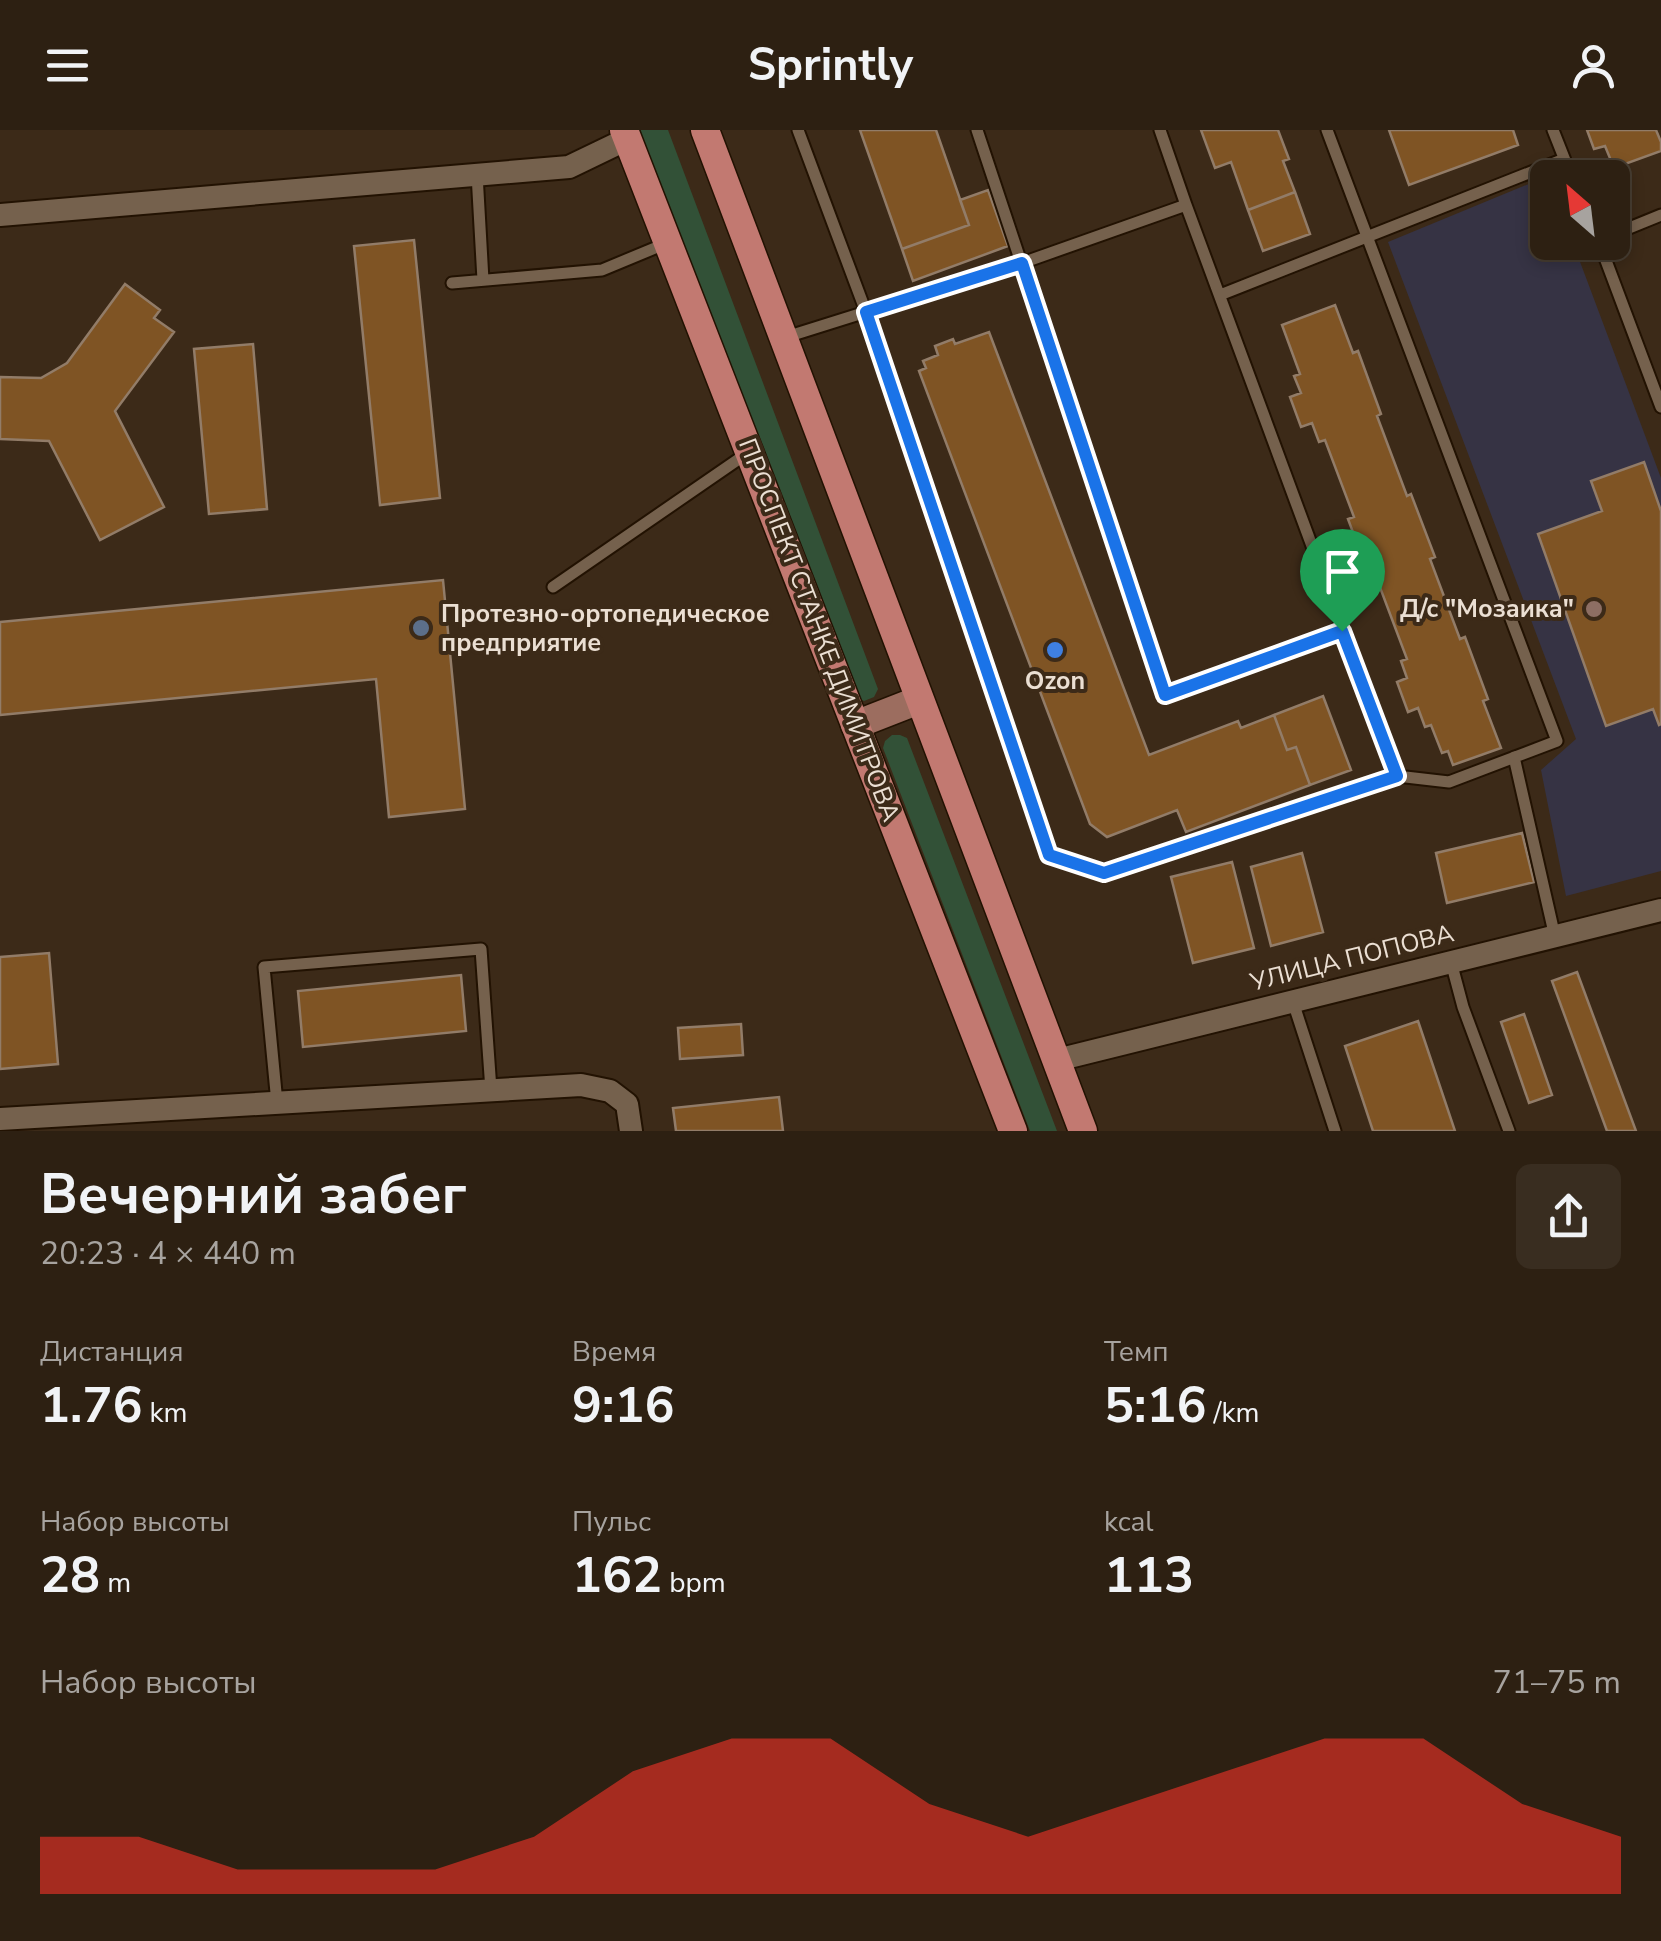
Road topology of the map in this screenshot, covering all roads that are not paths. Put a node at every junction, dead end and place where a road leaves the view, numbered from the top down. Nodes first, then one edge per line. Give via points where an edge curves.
1 (704, 130) edge
2 (798, 130) edge
3 (977, 130) edge
4 (1160, 130) edge
5 (1327, 130) edge
6 (1553, 130) edge
7 (626, 135) edge
8 (1564, 159) joint
9 (477, 174) junction
10 (1186, 205) junction
11 (0, 215) edge
12 (1661, 215) edge
13 (1630, 228) edge
14 (1368, 236) junction
15 (667, 243) junction
16 (1606, 260) edge
17 (1022, 263) junction
18 (483, 280) junction
19 (452, 283) dead end
20 (1220, 296) junction
21 (866, 312) junction
22 (782, 338) junction
23 (1661, 407) edge
24 (749, 452) junction
25 (553, 586) dead end
26 (1342, 631) junction
27 (920, 700) junction
28 (856, 724) junction
29 (1514, 757) junction
30 (1397, 776) junction
31 (1661, 910) edge
32 (1555, 937) junction
33 (1451, 962) junction
34 (1292, 1000) junction
35 (1056, 1060) junction
36 (492, 1091) junction
37 (277, 1103) junction
38 (0, 1120) edge
39 (631, 1131) edge
40 (1013, 1131) edge
41 (1083, 1131) edge
42 (1334, 1131) edge
43 (1508, 1131) edge

1 - 22 main road
2 - 21 lane
3 - 17 lane
4 - 10 lane
5 - 14 lane
6 - 8 lane
7 - 9 street via 569,167
7 - 15 main road, ПРОСПЕКТ СТАНКЕ ДИМИТРОВА
8 - 14 lane
9 - 11 street
9 - 18 lane
10 - 17 lane
10 - 20 lane
12 - 13 lane
14 - 20 lane
14 - 29 lane via 1556,741
15 - 18 lane via 602,270
15 - 24 main road, ПРОСПЕКТ СТАНКЕ ДИМИТРОВА
16 - 23 lane
17 - 21 lane
17 - 26 lane via 1165,695
18 - 19 lane
20 - 26 lane
21 - 22 lane
21 - 30 lane via 1049,855 1104,873
22 - 27 main road
24 - 25 lane
24 - 28 main road, ПРОСПЕКТ СТАНКЕ ДИМИТРОВА
26 - 30 lane
27 - 28 main road
27 - 35 main road
28 - 40 main road, ПРОСПЕКТ СТАНКЕ ДИМИТРОВА
29 - 30 lane via 1450,782
29 - 32 lane
31 - 32 street, УЛИЦА ПОПОВА
32 - 33 street, УЛИЦА ПОПОВА
33 - 34 street, УЛИЦА ПОПОВА
33 - 43 lane
34 - 35 street, УЛИЦА ПОПОВА
34 - 42 lane
35 - 41 main road
36 - 37 street
36 - 37 lane via 482,950 264,967
36 - 39 street via 610,1091 627,1104
37 - 38 street

